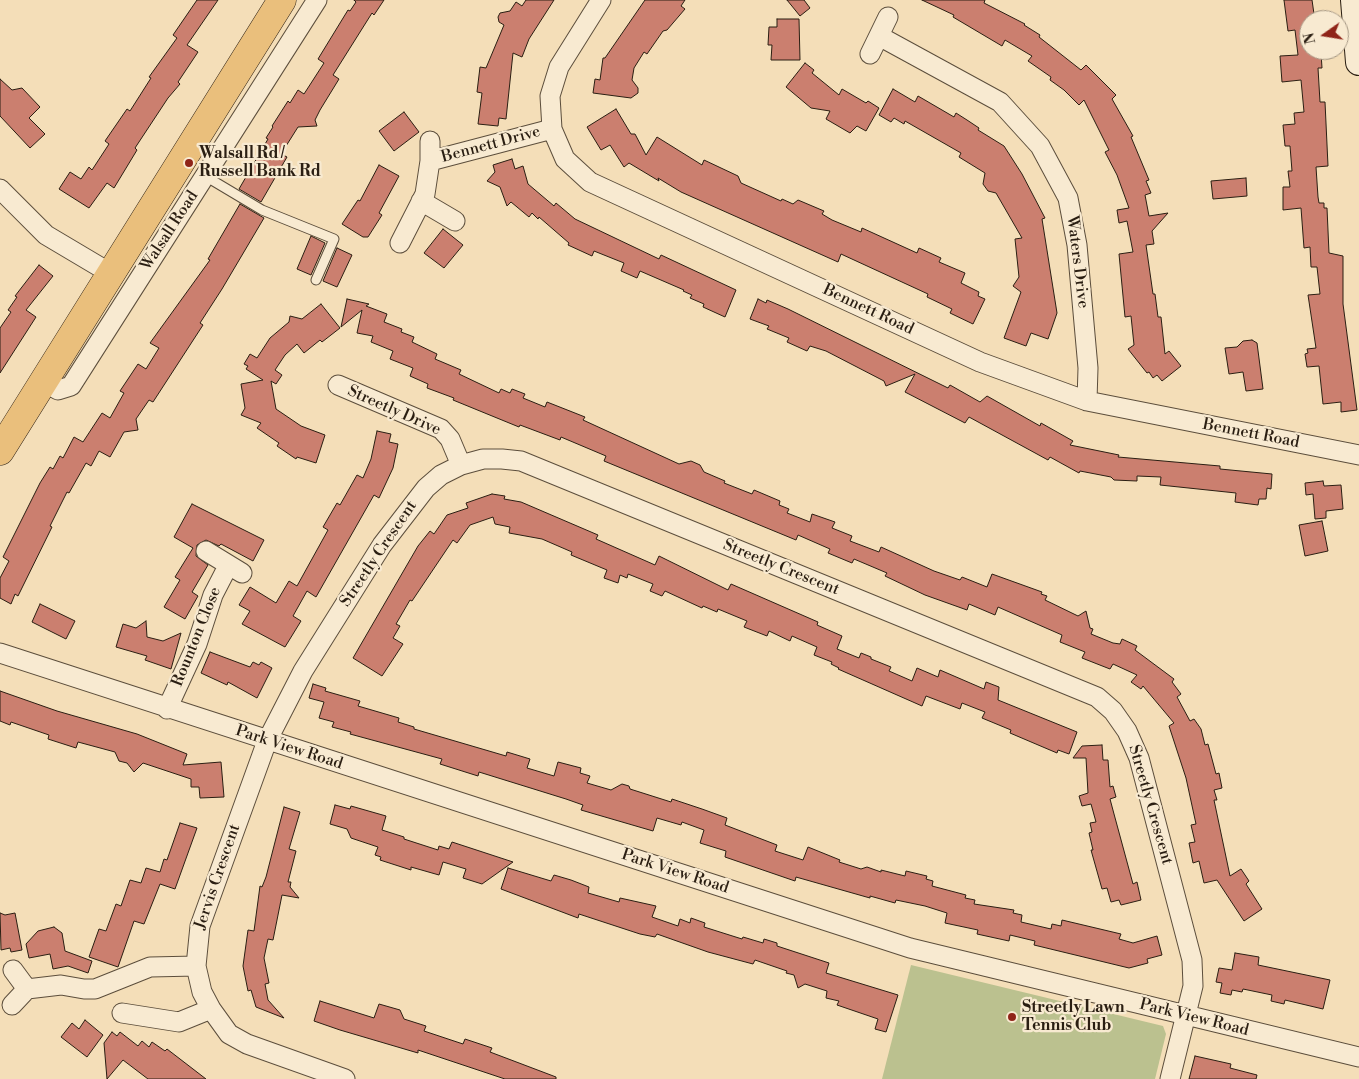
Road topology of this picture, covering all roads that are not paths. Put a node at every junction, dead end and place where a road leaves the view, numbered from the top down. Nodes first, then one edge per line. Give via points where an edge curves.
1 (282, 0) edge
2 (317, 0) edge
3 (601, 0) edge
4 (1354, 0) edge
5 (888, 17) dead end
6 (879, 36) junction
7 (870, 54) dead end
8 (1359, 62) edge
9 (552, 129) junction
10 (430, 141) dead end
11 (430, 161) junction
12 (205, 176) junction
13 (0, 189) edge
14 (421, 201) junction
15 (455, 221) dead end
16 (400, 242) dead end
17 (110, 273) junction
18 (316, 280) dead end
19 (44, 382) junction
20 (338, 386) dead end
21 (1087, 401) junction
22 (0, 451) edge
23 (1359, 455) edge
24 (461, 465) junction
25 (206, 552) dead end
26 (0, 653) edge
27 (167, 709) junction
28 (267, 740) junction
29 (196, 966) junction
30 (13, 970) dead end
31 (27, 989) junction
32 (12, 1005) dead end
33 (211, 1010) junction
34 (122, 1013) dead end
35 (1186, 1016) junction
36 (1359, 1057) edge
37 (345, 1079) edge
38 (1170, 1079) edge

1 - 17 main road, Walsall Road
2 - 12 street, Walsall Road
3 - 9 street, Bennett Road via 559,67 550,96
4 - 8 main road
5 - 6 street
6 - 7 street
6 - 21 street, Waters Drive via 1000,102 1040,146 1068,198 1077,245 1088,368
9 - 11 street, Bennett Drive
9 - 21 street, Bennett Road via 565,159 590,182 980,362
10 - 11 street, Bennett Drive
11 - 14 street, Bennett Drive
12 - 18 lane via 262,210 334,239
12 - 19 street, Walsall Road via 71,386 58,390
13 - 17 street via 46,235
14 - 15 street
14 - 16 street, Bennett Drive
17 - 19 main road, Walsall Road
19 - 22 main road, Walsall Road
20 - 24 street, Streetly Drive via 441,429 450,438
21 - 23 street, Bennett Road
24 - 28 street, Streetly Crescent via 441,475 426,488 392,530 303,671
24 - 35 street, Streetly Crescent via 502,458 521,462 1097,697 1113,711 1127,731 1139,758 1192,960 1192,986
25 - 27 street, Rounton Close via 235,570 213,595 197,644
26 - 27 street, Park View Road
27 - 28 street, Park View Road
28 - 29 street, Jervis Crescent via 200,926
28 - 35 street, Park View Road via 910,948
29 - 31 street via 150,967 94,989 52,985
29 - 33 street, Jervis Crescent via 202,992
30 - 31 street
31 - 32 street
33 - 34 street via 179,1022
33 - 37 street, Jervis Crescent via 229,1034 247,1044
35 - 36 street, Park View Road
35 - 38 street

